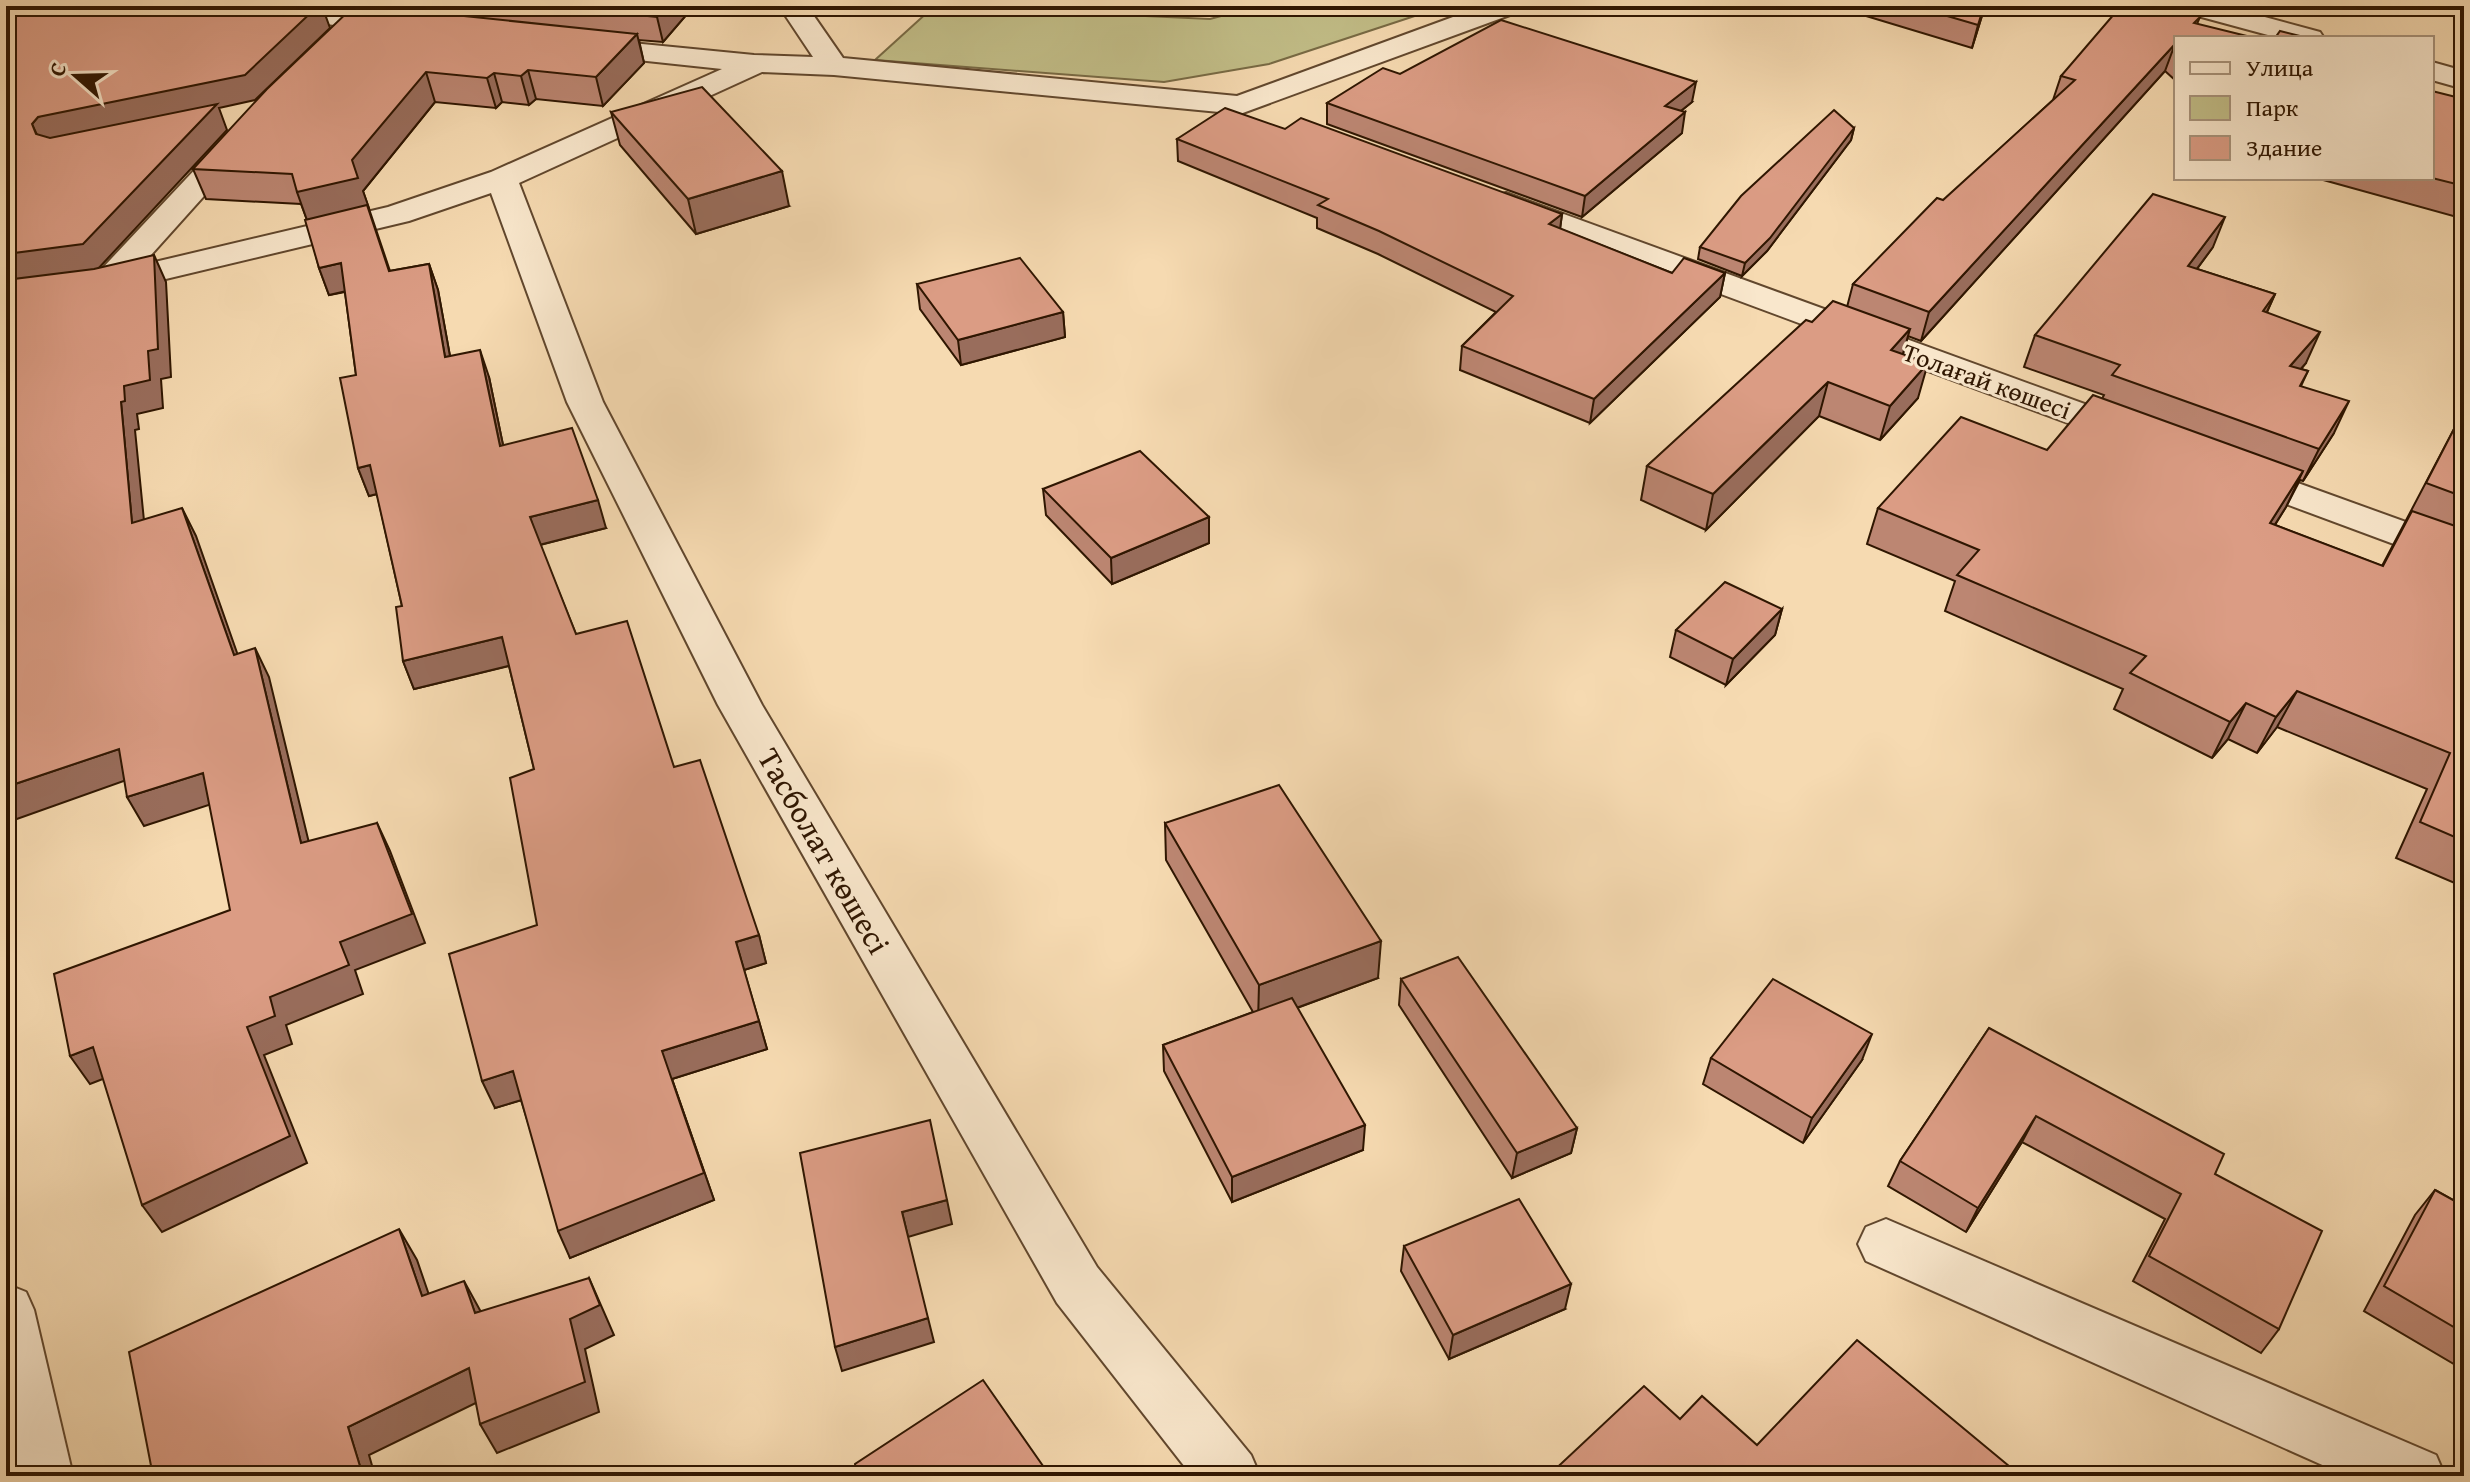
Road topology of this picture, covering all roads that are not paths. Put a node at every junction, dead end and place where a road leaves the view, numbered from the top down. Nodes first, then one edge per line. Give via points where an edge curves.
1 (253, 6) edge
2 (793, 6) edge
3 (1508, 6) edge
4 (2193, 6) edge
5 (364, 13) edge
6 (432, 29) edge
7 (2303, 36) edge
8 (333, 43) edge
9 (555, 43) edge
10 (758, 63) junction
11 (834, 66) junction
12 (2434, 72) edge
13 (2464, 80) edge
14 (1240, 105) junction
15 (219, 120) edge
16 (1284, 121) dead end
17 (502, 179) junction
18 (1478, 193) edge
19 (107, 283) junction
20 (6, 296) edge
21 (2165, 447) edge
22 (2210, 463) edge
23 (2464, 557) edge
24 (1886, 1244) dead end
25 (6, 1310) edge
26 (43, 1476) edge
27 (1230, 1476) edge
28 (2415, 1476) edge

1 - 5 street
2 - 11 street
3 - 14 street
4 - 7 street
5 - 6 street
5 - 8 street
9 - 10 street
10 - 11 street
10 - 17 street
11 - 14 street
12 - 13 street
14 - 16 street
15 - 19 street via 253,117
17 - 19 street via 398,214
17 - 27 street, Тасболат көшесі via 585,402 740,705 1077,1285
18 - 21 street, Толағай көшесі
19 - 20 street
22 - 23 street
24 - 28 street
25 - 26 street

